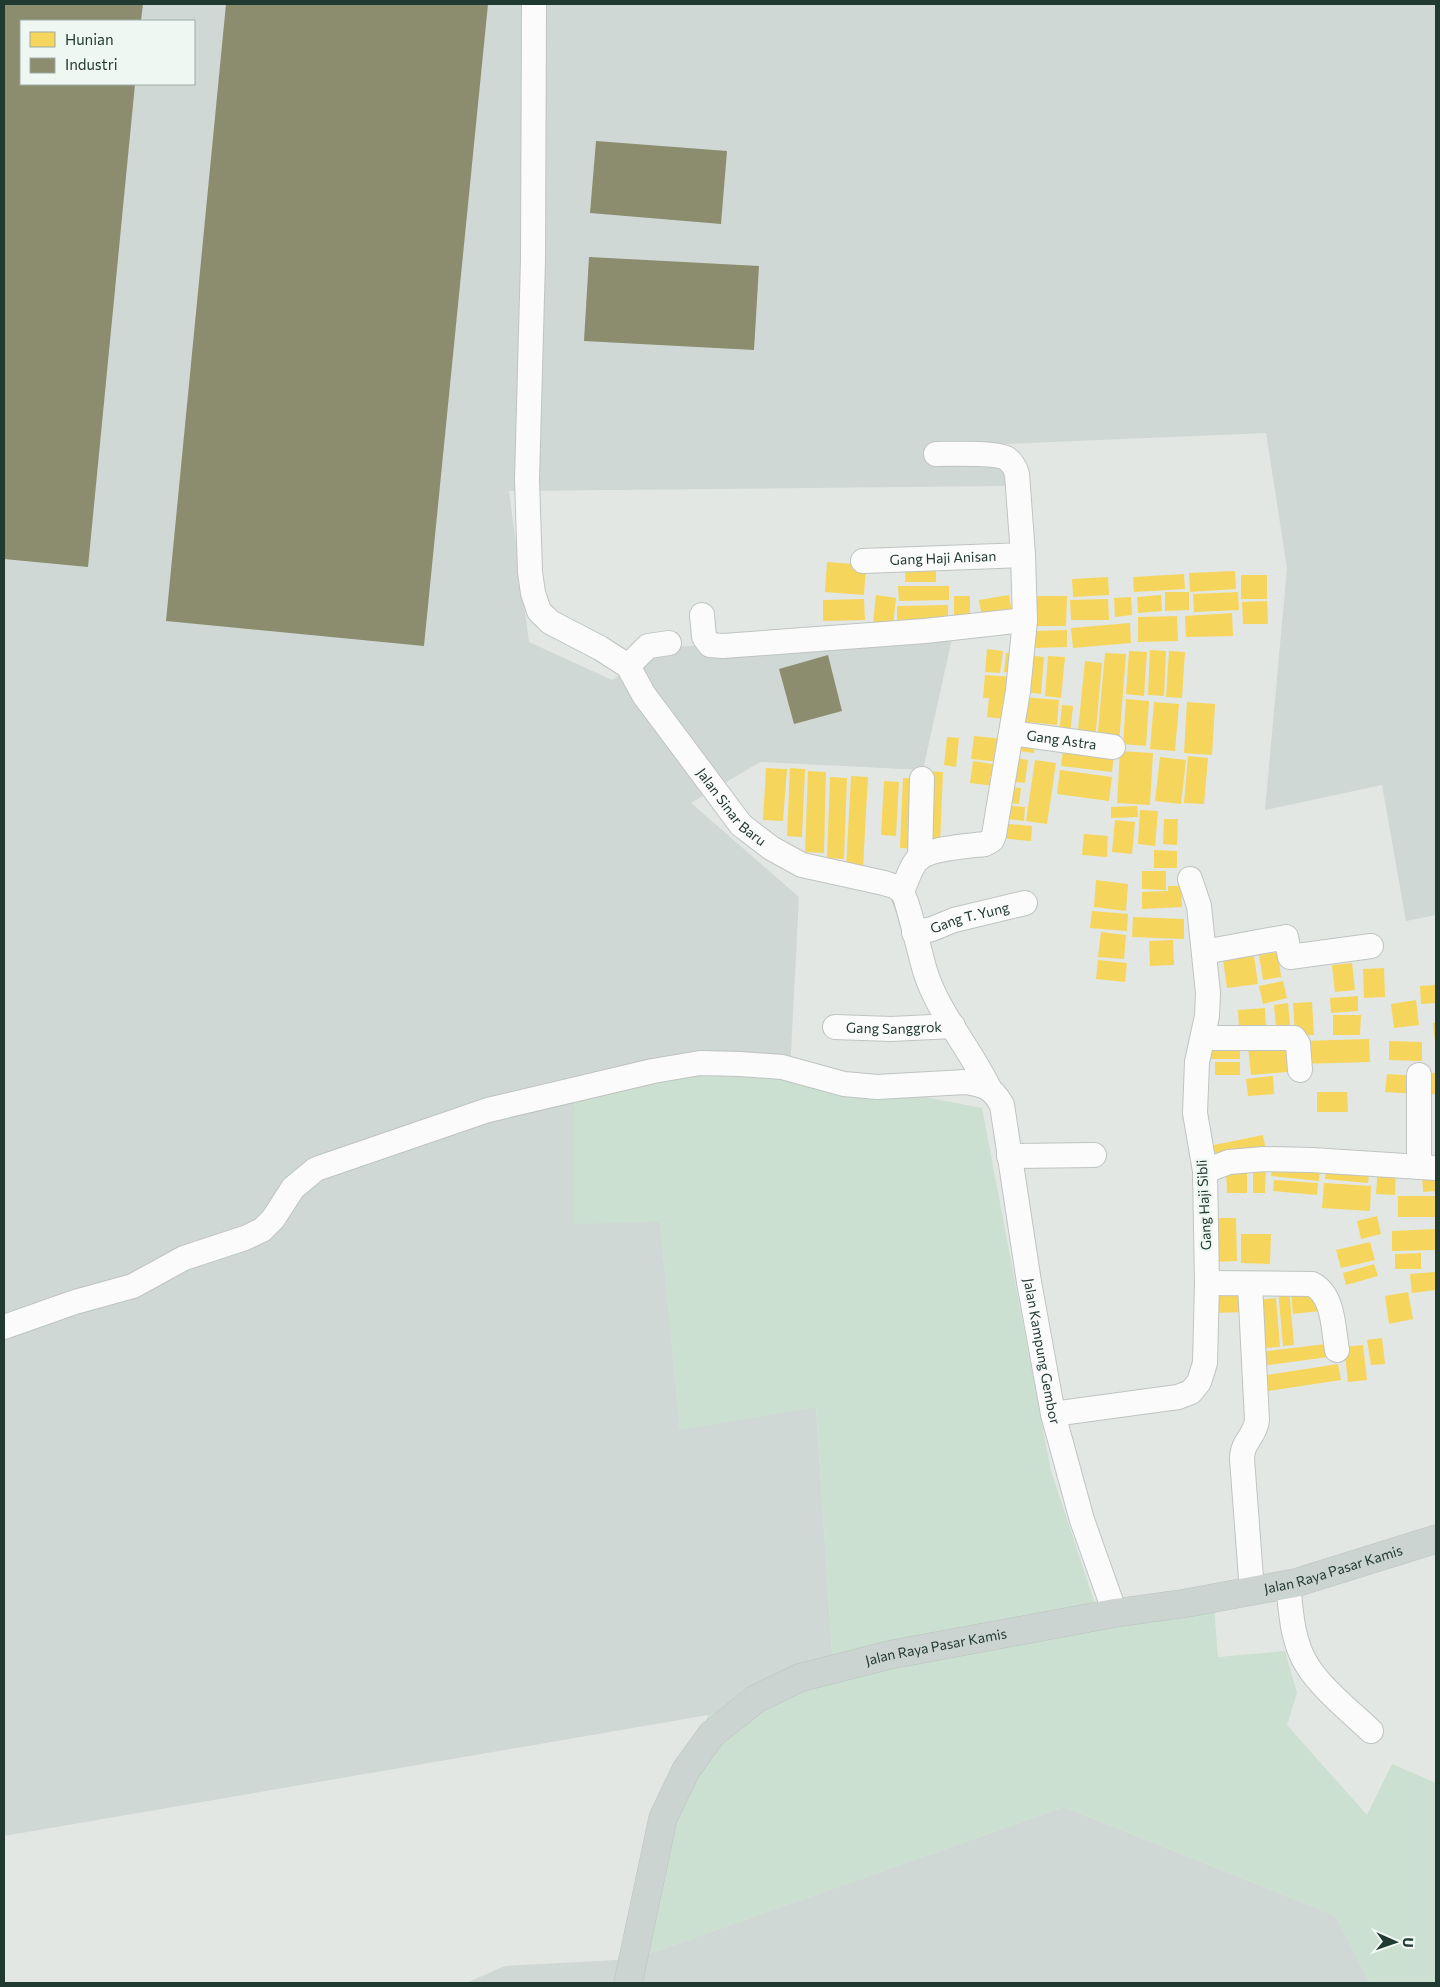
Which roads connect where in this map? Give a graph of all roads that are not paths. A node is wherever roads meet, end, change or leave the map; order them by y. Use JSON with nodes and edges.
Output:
{"nodes":[{"id":1,"x":534,"y":4,"type":"edge"},
{"id":2,"x":936,"y":454,"type":"dead end"},
{"id":3,"x":1023,"y":556,"type":"junction"},
{"id":4,"x":863,"y":561,"type":"dead end"},
{"id":5,"x":702,"y":615,"type":"dead end"},
{"id":6,"x":1025,"y":620,"type":"junction"},
{"id":7,"x":669,"y":643,"type":"dead end"},
{"id":8,"x":628,"y":666,"type":"junction"},
{"id":9,"x":1012,"y":732,"type":"junction"},
{"id":10,"x":1113,"y":747,"type":"dead end"},
{"id":11,"x":922,"y":779,"type":"dead end"},
{"id":12,"x":920,"y":858,"type":"junction"},
{"id":13,"x":1190,"y":879,"type":"dead end"},
{"id":14,"x":902,"y":891,"type":"junction"},
{"id":15,"x":1025,"y":903,"type":"dead end"},
{"id":16,"x":914,"y":933,"type":"junction"},
{"id":17,"x":1371,"y":946,"type":"dead end"},
{"id":18,"x":1204,"y":952,"type":"junction"},
{"id":19,"x":953,"y":1026,"type":"junction"},
{"id":20,"x":834,"y":1027,"type":"dead end"},
{"id":21,"x":1203,"y":1038,"type":"junction"},
{"id":22,"x":1300,"y":1070,"type":"dead end"},
{"id":23,"x":1419,"y":1075,"type":"dead end"},
{"id":24,"x":989,"y":1088,"type":"junction"},
{"id":25,"x":1094,"y":1155,"type":"dead end"},
{"id":26,"x":1009,"y":1156,"type":"junction"},
{"id":27,"x":1428,"y":1167,"type":"edge"},
{"id":28,"x":1205,"y":1171,"type":"junction"},
{"id":29,"x":1207,"y":1284,"type":"junction"},
{"id":30,"x":1250,"y":1284,"type":"junction"},
{"id":31,"x":4,"y":1327,"type":"edge"},
{"id":32,"x":1337,"y":1350,"type":"dead end"},
{"id":33,"x":1053,"y":1414,"type":"junction"},
{"id":34,"x":1436,"y":1539,"type":"edge"},
{"id":35,"x":1288,"y":1584,"type":"junction"},
{"id":36,"x":1252,"y":1591,"type":"junction"},
{"id":37,"x":1115,"y":1612,"type":"junction"},
{"id":38,"x":1371,"y":1731,"type":"dead end"},
{"id":39,"x":628,"y":1983,"type":"edge"}],
"edges":[{"from":1,"to":8,"type":"street","name":"Jalan Sinar Baru"},
{"from":2,"to":3,"type":"street"},
{"from":3,"to":4,"type":"street","name":"Gang Haji Anisan"},
{"from":3,"to":6,"type":"street"},
{"from":5,"to":6,"type":"street"},
{"from":6,"to":9,"type":"street"},
{"from":7,"to":8,"type":"street"},
{"from":8,"to":14,"type":"street","name":"Jalan Sinar Baru"},
{"from":9,"to":10,"type":"street","name":"Gang Astra"},
{"from":9,"to":12,"type":"street"},
{"from":11,"to":12,"type":"street"},
{"from":12,"to":14,"type":"street"},
{"from":13,"to":18,"type":"street","name":"Gang Haji Sibli"},
{"from":14,"to":16,"type":"street"},
{"from":15,"to":16,"type":"street","name":"Gang T. Yung"},
{"from":16,"to":19,"type":"street"},
{"from":17,"to":18,"type":"street"},
{"from":18,"to":21,"type":"street","name":"Gang Haji Sibli"},
{"from":19,"to":20,"type":"street","name":"Gang Sanggrok"},
{"from":19,"to":24,"type":"street"},
{"from":21,"to":22,"type":"street"},
{"from":21,"to":28,"type":"street","name":"Gang Haji Sibli"},
{"from":23,"to":27,"type":"street"},
{"from":24,"to":26,"type":"street","name":"Jalan Kampung Gembor"},
{"from":24,"to":31,"type":"street"},
{"from":25,"to":26,"type":"street"},
{"from":26,"to":33,"type":"street","name":"Jalan Kampung Gembor"},
{"from":27,"to":28,"type":"street"},
{"from":28,"to":29,"type":"street","name":"Gang Haji Sibli"},
{"from":29,"to":30,"type":"street"},
{"from":29,"to":33,"type":"street","name":"Gang Haji Sibli"},
{"from":30,"to":32,"type":"street"},
{"from":30,"to":36,"type":"street"},
{"from":33,"to":37,"type":"street","name":"Jalan Kampung Gembor"},
{"from":34,"to":35,"type":"main road","name":"Jalan Raya Pasar Kamis"},
{"from":35,"to":36,"type":"main road","name":"Jalan Raya Pasar Kamis"},
{"from":35,"to":38,"type":"street"},
{"from":36,"to":37,"type":"main road","name":"Jalan Raya Pasar Kamis"},
{"from":37,"to":39,"type":"main road","name":"Jalan Raya Pasar Kamis"}]}
